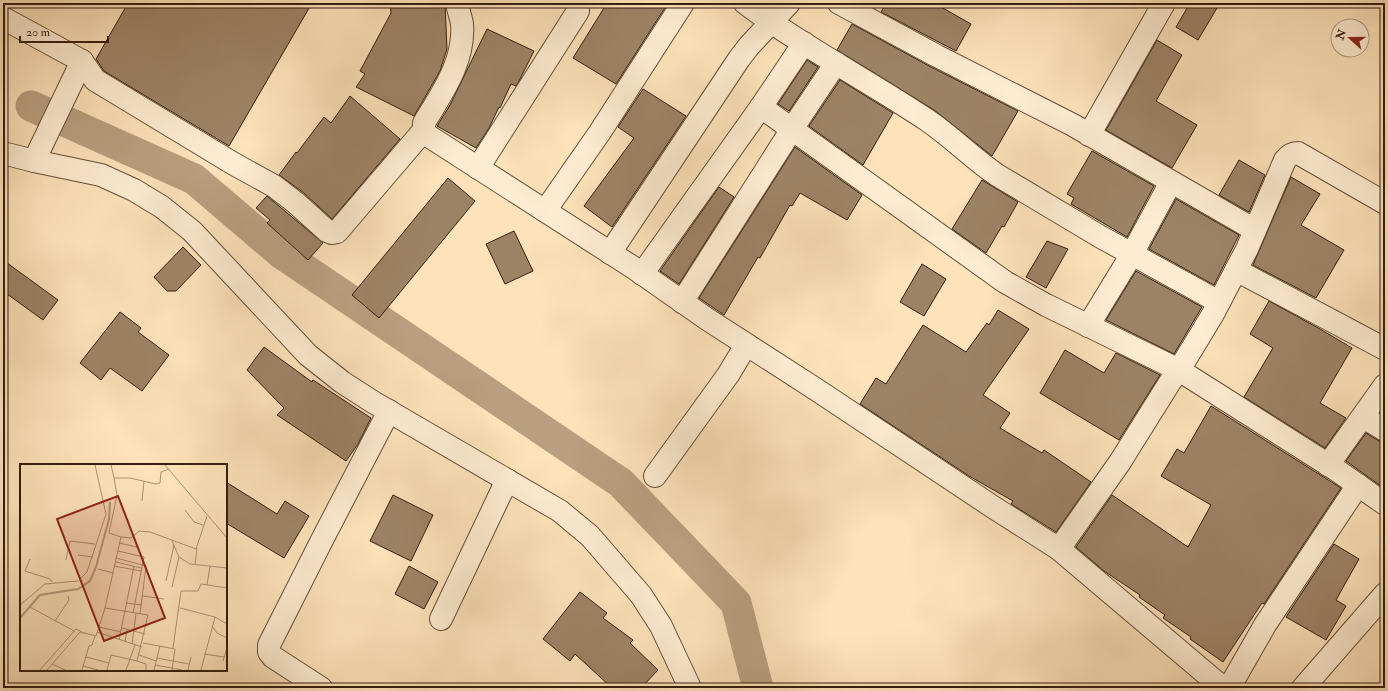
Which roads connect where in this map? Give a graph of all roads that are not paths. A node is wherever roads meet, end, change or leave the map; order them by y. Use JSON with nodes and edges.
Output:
{"nodes":[{"id":1,"x":457,"y":3,"type":"edge"},
{"id":2,"x":683,"y":3,"type":"edge"},
{"id":3,"x":745,"y":3,"type":"edge"},
{"id":4,"x":789,"y":3,"type":"edge"},
{"id":5,"x":839,"y":3,"type":"edge"},
{"id":6,"x":1164,"y":3,"type":"edge"},
{"id":7,"x":578,"y":11,"type":"dead end"},
{"id":8,"x":3,"y":18,"type":"edge"},
{"id":9,"x":771,"y":22,"type":"junction"},
{"id":10,"x":804,"y":43,"type":"junction"},
{"id":11,"x":82,"y":61,"type":"junction"},
{"id":12,"x":836,"y":64,"type":"junction"},
{"id":13,"x":761,"y":107,"type":"junction"},
{"id":14,"x":792,"y":129,"type":"junction"},
{"id":15,"x":424,"y":130,"type":"junction"},
{"id":16,"x":1089,"y":134,"type":"junction"},
{"id":17,"x":3,"y":153,"type":"edge"},
{"id":18,"x":34,"y":162,"type":"junction"},
{"id":19,"x":478,"y":168,"type":"junction"},
{"id":20,"x":1171,"y":182,"type":"junction"},
{"id":21,"x":1385,"y":203,"type":"edge"},
{"id":22,"x":544,"y":211,"type":"junction"},
{"id":23,"x":1255,"y":230,"type":"junction"},
{"id":24,"x":610,"y":253,"type":"junction"},
{"id":25,"x":1132,"y":254,"type":"junction"},
{"id":26,"x":1236,"y":270,"type":"junction"},
{"id":27,"x":642,"y":274,"type":"junction"},
{"id":28,"x":682,"y":302,"type":"junction"},
{"id":29,"x":1219,"y":302,"type":"junction"},
{"id":30,"x":1088,"y":326,"type":"junction"},
{"id":31,"x":746,"y":344,"type":"junction"},
{"id":32,"x":1385,"y":349,"type":"edge"},
{"id":33,"x":1179,"y":370,"type":"junction"},
{"id":34,"x":1385,"y":385,"type":"edge"},
{"id":35,"x":389,"y":411,"type":"junction"},
{"id":36,"x":1363,"y":416,"type":"junction"},
{"id":37,"x":1385,"y":430,"type":"edge"},
{"id":38,"x":1328,"y":465,"type":"junction"},
{"id":39,"x":655,"y":476,"type":"dead end"},
{"id":40,"x":507,"y":480,"type":"junction"},
{"id":41,"x":1358,"y":485,"type":"junction"},
{"id":42,"x":1385,"y":504,"type":"edge"},
{"id":43,"x":1059,"y":549,"type":"junction"},
{"id":44,"x":1385,"y":594,"type":"edge"},
{"id":45,"x":441,"y":619,"type":"dead end"},
{"id":46,"x":321,"y":688,"type":"edge"},
{"id":47,"x":690,"y":688,"type":"edge"},
{"id":48,"x":1223,"y":688,"type":"edge"},
{"id":49,"x":1229,"y":688,"type":"edge"},
{"id":50,"x":1303,"y":688,"type":"edge"}],
"edges":[{"from":1,"to":15,"type":"street"},
{"from":2,"to":22,"type":"street"},
{"from":3,"to":9,"type":"street"},
{"from":4,"to":9,"type":"street"},
{"from":5,"to":16,"type":"street"},
{"from":6,"to":16,"type":"street"},
{"from":7,"to":19,"type":"street"},
{"from":8,"to":11,"type":"street"},
{"from":9,"to":10,"type":"street"},
{"from":9,"to":24,"type":"street"},
{"from":10,"to":12,"type":"street"},
{"from":10,"to":13,"type":"street"},
{"from":11,"to":15,"type":"street"},
{"from":11,"to":18,"type":"street"},
{"from":12,"to":14,"type":"street"},
{"from":12,"to":25,"type":"street"},
{"from":13,"to":14,"type":"street"},
{"from":13,"to":27,"type":"street"},
{"from":14,"to":28,"type":"street"},
{"from":14,"to":30,"type":"street"},
{"from":15,"to":19,"type":"street"},
{"from":16,"to":20,"type":"street"},
{"from":17,"to":18,"type":"street"},
{"from":18,"to":35,"type":"street"},
{"from":19,"to":22,"type":"street"},
{"from":20,"to":23,"type":"street"},
{"from":20,"to":25,"type":"street"},
{"from":21,"to":23,"type":"street"},
{"from":22,"to":24,"type":"street"},
{"from":23,"to":26,"type":"street"},
{"from":24,"to":27,"type":"street"},
{"from":25,"to":29,"type":"street"},
{"from":25,"to":30,"type":"street"},
{"from":26,"to":29,"type":"street"},
{"from":26,"to":32,"type":"street"},
{"from":27,"to":28,"type":"street"},
{"from":28,"to":31,"type":"street"},
{"from":29,"to":33,"type":"street"},
{"from":30,"to":33,"type":"street"},
{"from":31,"to":39,"type":"street"},
{"from":31,"to":43,"type":"street"},
{"from":33,"to":38,"type":"street"},
{"from":33,"to":43,"type":"street"},
{"from":34,"to":36,"type":"street"},
{"from":35,"to":40,"type":"street"},
{"from":35,"to":46,"type":"street"},
{"from":36,"to":37,"type":"street"},
{"from":36,"to":38,"type":"street"},
{"from":38,"to":41,"type":"street"},
{"from":40,"to":45,"type":"street"},
{"from":40,"to":47,"type":"street"},
{"from":41,"to":42,"type":"street"},
{"from":41,"to":49,"type":"street"},
{"from":43,"to":48,"type":"street"},
{"from":44,"to":50,"type":"street"}]}
